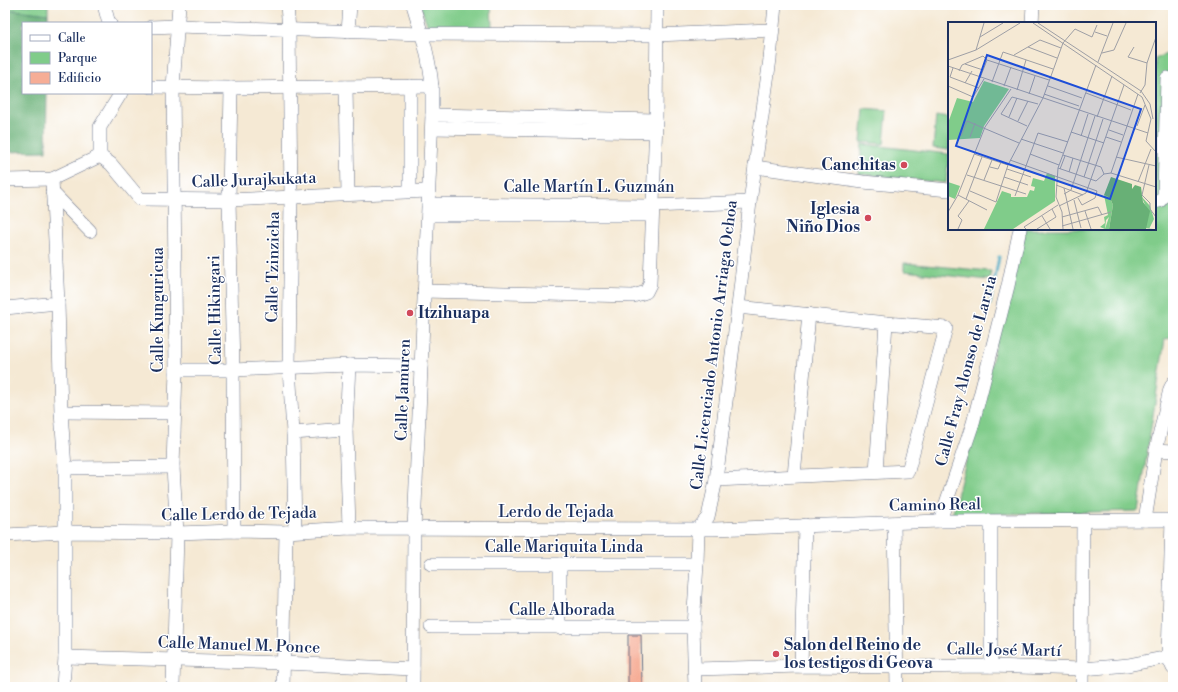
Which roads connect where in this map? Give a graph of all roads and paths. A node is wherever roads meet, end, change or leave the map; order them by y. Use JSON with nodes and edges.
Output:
{"nodes":[{"id":1,"x":104,"y":5,"type":"edge"},
{"id":2,"x":178,"y":5,"type":"edge"},
{"id":3,"x":287,"y":5,"type":"edge"},
{"id":4,"x":350,"y":5,"type":"edge"},
{"id":5,"x":413,"y":5,"type":"edge"},
{"id":6,"x":657,"y":5,"type":"edge"},
{"id":7,"x":775,"y":5,"type":"edge"},
{"id":8,"x":1033,"y":5,"type":"edge"},
{"id":9,"x":109,"y":22,"type":"edge"},
{"id":10,"x":1032,"y":22,"type":"edge"},
{"id":11,"x":177,"y":26,"type":"junction"},
{"id":12,"x":152,"y":27,"type":"edge"},
{"id":13,"x":289,"y":30,"type":"junction"},
{"id":14,"x":772,"y":30,"type":"junction"},
{"id":15,"x":348,"y":32,"type":"junction"},
{"id":16,"x":422,"y":34,"type":"junction"},
{"id":17,"x":656,"y":35,"type":"junction"},
{"id":18,"x":1167,"y":78,"type":"dead end"},
{"id":19,"x":410,"y":86,"type":"junction"},
{"id":20,"x":432,"y":86,"type":"junction"},
{"id":21,"x":152,"y":87,"type":"edge"},
{"id":22,"x":173,"y":87,"type":"junction"},
{"id":23,"x":290,"y":87,"type":"junction"},
{"id":24,"x":346,"y":87,"type":"junction"},
{"id":25,"x":231,"y":88,"type":"junction"},
{"id":26,"x":120,"y":94,"type":"edge"},
{"id":27,"x":432,"y":121,"type":"junction"},
{"id":28,"x":655,"y":126,"type":"junction"},
{"id":29,"x":100,"y":156,"type":"junction"},
{"id":30,"x":755,"y":167,"type":"junction"},
{"id":31,"x":5,"y":180,"type":"edge"},
{"id":32,"x":52,"y":186,"type":"junction"},
{"id":33,"x":948,"y":190,"type":"edge"},
{"id":34,"x":410,"y":191,"type":"junction"},
{"id":35,"x":348,"y":194,"type":"junction"},
{"id":36,"x":291,"y":197,"type":"junction"},
{"id":37,"x":174,"y":200,"type":"junction"},
{"id":38,"x":229,"y":200,"type":"junction"},
{"id":39,"x":750,"y":202,"type":"junction"},
{"id":40,"x":1156,"y":202,"type":"edge"},
{"id":41,"x":428,"y":203,"type":"junction"},
{"id":42,"x":652,"y":210,"type":"junction"},
{"id":43,"x":1020,"y":230,"type":"edge"},
{"id":44,"x":90,"y":232,"type":"dead end"},
{"id":45,"x":424,"y":291,"type":"junction"},
{"id":46,"x":58,"y":303,"type":"junction"},
{"id":47,"x":738,"y":306,"type":"junction"},
{"id":48,"x":5,"y":308,"type":"edge"},
{"id":49,"x":809,"y":314,"type":"junction"},
{"id":50,"x":886,"y":323,"type":"junction"},
{"id":51,"x":349,"y":366,"type":"junction"},
{"id":52,"x":421,"y":366,"type":"junction"},
{"id":53,"x":289,"y":367,"type":"junction"},
{"id":54,"x":176,"y":370,"type":"junction"},
{"id":55,"x":233,"y":370,"type":"junction"},
{"id":56,"x":1173,"y":384,"type":"edge"},
{"id":57,"x":61,"y":412,"type":"junction"},
{"id":58,"x":175,"y":413,"type":"junction"},
{"id":59,"x":346,"y":429,"type":"junction"},
{"id":60,"x":292,"y":433,"type":"junction"},
{"id":61,"x":1156,"y":450,"type":"junction"},
{"id":62,"x":1173,"y":451,"type":"edge"},
{"id":63,"x":173,"y":467,"type":"junction"},
{"id":64,"x":65,"y":468,"type":"junction"},
{"id":65,"x":876,"y":472,"type":"junction"},
{"id":66,"x":794,"y":476,"type":"junction"},
{"id":67,"x":716,"y":480,"type":"junction"},
{"id":68,"x":1145,"y":520,"type":"junction"},
{"id":69,"x":1172,"y":520,"type":"edge"},
{"id":70,"x":940,"y":521,"type":"junction"},
{"id":71,"x":1084,"y":521,"type":"junction"},
{"id":72,"x":991,"y":522,"type":"junction"},
{"id":73,"x":894,"y":523,"type":"junction"},
{"id":74,"x":805,"y":525,"type":"junction"},
{"id":75,"x":349,"y":528,"type":"junction"},
{"id":76,"x":414,"y":529,"type":"junction"},
{"id":77,"x":698,"y":529,"type":"junction"},
{"id":78,"x":234,"y":531,"type":"junction"},
{"id":79,"x":290,"y":531,"type":"junction"},
{"id":80,"x":65,"y":532,"type":"junction"},
{"id":81,"x":177,"y":533,"type":"junction"},
{"id":82,"x":5,"y":535,"type":"edge"},
{"id":83,"x":431,"y":564,"type":"dead end"},
{"id":84,"x":560,"y":564,"type":"junction"},
{"id":85,"x":697,"y":564,"type":"junction"},
{"id":86,"x":1171,"y":580,"type":"edge"},
{"id":87,"x":430,"y":627,"type":"dead end"},
{"id":88,"x":693,"y":627,"type":"junction"},
{"id":89,"x":560,"y":628,"type":"junction"},
{"id":90,"x":64,"y":657,"type":"junction"},
{"id":91,"x":174,"y":660,"type":"junction"},
{"id":92,"x":284,"y":663,"type":"junction"},
{"id":93,"x":1170,"y":663,"type":"edge"},
{"id":94,"x":801,"y":666,"type":"junction"},
{"id":95,"x":991,"y":666,"type":"junction"},
{"id":96,"x":896,"y":667,"type":"junction"},
{"id":97,"x":1083,"y":668,"type":"junction"},
{"id":98,"x":413,"y":669,"type":"junction"},
{"id":99,"x":696,"y":669,"type":"junction"},
{"id":100,"x":63,"y":687,"type":"edge"},
{"id":101,"x":173,"y":687,"type":"edge"},
{"id":102,"x":283,"y":687,"type":"edge"},
{"id":103,"x":413,"y":687,"type":"edge"},
{"id":104,"x":695,"y":687,"type":"edge"},
{"id":105,"x":897,"y":687,"type":"edge"},
{"id":106,"x":1082,"y":687,"type":"edge"}],
"edges":[{"from":1,"to":9,"type":"street"},
{"from":2,"to":11,"type":"street","name":"Calle Kunguricua"},
{"from":3,"to":13,"type":"street","name":"Calle Tzinzicha"},
{"from":4,"to":15,"type":"street"},
{"from":5,"to":16,"type":"street","name":"Calle Jamuren"},
{"from":6,"to":17,"type":"street"},
{"from":7,"to":14,"type":"street","name":"Calle Licenciado Antonio Arriaga Ochoa"},
{"from":8,"to":10,"type":"street"},
{"from":11,"to":12,"type":"street"},
{"from":11,"to":13,"type":"street"},
{"from":11,"to":22,"type":"street","name":"Calle Kunguricua"},
{"from":13,"to":15,"type":"street"},
{"from":13,"to":23,"type":"street","name":"Calle Tzinzicha"},
{"from":14,"to":17,"type":"street"},
{"from":14,"to":30,"type":"street","name":"Calle Licenciado Antonio Arriaga Ochoa"},
{"from":15,"to":16,"type":"street"},
{"from":16,"to":17,"type":"street"},
{"from":16,"to":20,"type":"street","name":"Calle Jamuren"},
{"from":17,"to":28,"type":"street"},
{"from":18,"to":40,"type":"street"},
{"from":19,"to":20,"type":"street"},
{"from":19,"to":24,"type":"street"},
{"from":19,"to":34,"type":"street"},
{"from":20,"to":27,"type":"street","name":"Calle Jamuren"},
{"from":21,"to":22,"type":"street"},
{"from":22,"to":25,"type":"street"},
{"from":22,"to":37,"type":"street","name":"Calle Kunguricua"},
{"from":23,"to":24,"type":"street"},
{"from":23,"to":25,"type":"street"},
{"from":23,"to":36,"type":"street","name":"Calle Tzinzicha"},
{"from":24,"to":35,"type":"street"},
{"from":25,"to":38,"type":"street","name":"Calle Hikingari"},
{"from":26,"to":29,"type":"street"},
{"from":27,"to":28,"type":"street"},
{"from":27,"to":41,"type":"street","name":"Calle Jamuren"},
{"from":28,"to":42,"type":"street"},
{"from":29,"to":32,"type":"street"},
{"from":29,"to":37,"type":"street","name":"Calle Jurajkukata"},
{"from":30,"to":33,"type":"street"},
{"from":30,"to":39,"type":"street","name":"Calle Licenciado Antonio Arriaga Ochoa"},
{"from":31,"to":32,"type":"street"},
{"from":32,"to":44,"type":"street"},
{"from":32,"to":46,"type":"street"},
{"from":34,"to":35,"type":"street","name":"Calle Jurajkukata"},
{"from":34,"to":41,"type":"street","name":"Calle Jurajkukata"},
{"from":35,"to":36,"type":"street","name":"Calle Jurajkukata"},
{"from":36,"to":38,"type":"street","name":"Calle Jurajkukata"},
{"from":36,"to":53,"type":"street","name":"Calle Tzinzicha"},
{"from":37,"to":38,"type":"street","name":"Calle Jurajkukata"},
{"from":37,"to":54,"type":"street","name":"Calle Kunguricua"},
{"from":38,"to":55,"type":"street","name":"Calle Hikingari"},
{"from":39,"to":42,"type":"street","name":"Calle Martín L. Guzmán"},
{"from":39,"to":47,"type":"street","name":"Calle Licenciado Antonio Arriaga Ochoa"},
{"from":41,"to":42,"type":"street","name":"Calle Martín L. Guzmán"},
{"from":41,"to":45,"type":"street","name":"Calle Jamuren"},
{"from":42,"to":45,"type":"street"},
{"from":43,"to":70,"type":"street","name":"Calle Fray Alonso de Larria"},
{"from":45,"to":52,"type":"street","name":"Calle Jamuren"},
{"from":46,"to":48,"type":"street"},
{"from":46,"to":57,"type":"street"},
{"from":47,"to":49,"type":"street"},
{"from":47,"to":67,"type":"street","name":"Calle Licenciado Antonio Arriaga Ochoa"},
{"from":49,"to":50,"type":"street"},
{"from":49,"to":66,"type":"street"},
{"from":50,"to":65,"type":"street"},
{"from":50,"to":65,"type":"street"},
{"from":51,"to":52,"type":"street"},
{"from":51,"to":53,"type":"street"},
{"from":51,"to":59,"type":"street"},
{"from":52,"to":76,"type":"street","name":"Calle Jamuren"},
{"from":53,"to":55,"type":"street"},
{"from":53,"to":60,"type":"street","name":"Calle Tzinzicha"},
{"from":54,"to":55,"type":"street"},
{"from":54,"to":58,"type":"street","name":"Calle Kunguricua"},
{"from":55,"to":78,"type":"street","name":"Calle Hikingari"},
{"from":56,"to":61,"type":"street"},
{"from":57,"to":58,"type":"street"},
{"from":57,"to":64,"type":"street"},
{"from":58,"to":63,"type":"street","name":"Calle Kunguricua"},
{"from":59,"to":60,"type":"street"},
{"from":59,"to":75,"type":"street"},
{"from":60,"to":79,"type":"street","name":"Calle Tzinzicha"},
{"from":61,"to":62,"type":"street"},
{"from":61,"to":68,"type":"street"},
{"from":63,"to":64,"type":"street"},
{"from":63,"to":81,"type":"street","name":"Calle Kunguricua"},
{"from":64,"to":80,"type":"street"},
{"from":65,"to":66,"type":"street"},
{"from":66,"to":67,"type":"street"},
{"from":67,"to":77,"type":"street","name":"Calle Licenciado Antonio Arriaga Ochoa"},
{"from":68,"to":69,"type":"street","name":"Camino Real"},
{"from":68,"to":71,"type":"street","name":"Camino Real"},
{"from":69,"to":86,"type":"street"},
{"from":70,"to":72,"type":"street","name":"Camino Real"},
{"from":70,"to":73,"type":"street","name":"Camino Real"},
{"from":71,"to":72,"type":"street","name":"Camino Real"},
{"from":71,"to":97,"type":"street"},
{"from":72,"to":95,"type":"street"},
{"from":73,"to":74,"type":"street","name":"Camino Real"},
{"from":73,"to":96,"type":"street"},
{"from":74,"to":77,"type":"street","name":"Camino Real"},
{"from":74,"to":94,"type":"street"},
{"from":75,"to":76,"type":"street","name":"Calle Lerdo de Tejada"},
{"from":75,"to":79,"type":"street","name":"Calle Lerdo de Tejada"},
{"from":76,"to":77,"type":"street","name":"Lerdo de Tejada"},
{"from":76,"to":98,"type":"street","name":"Calle Jamuren"},
{"from":77,"to":85,"type":"street"},
{"from":78,"to":79,"type":"street","name":"Calle Lerdo de Tejada"},
{"from":78,"to":81,"type":"street","name":"Calle Lerdo de Tejada"},
{"from":79,"to":92,"type":"street","name":"Calle Tzinzicha"},
{"from":80,"to":81,"type":"street","name":"Calle Lerdo de Tejada"},
{"from":80,"to":82,"type":"street","name":"Calle Lerdo de Tejada"},
{"from":80,"to":90,"type":"street"},
{"from":81,"to":91,"type":"street","name":"Calle Kunguricua"},
{"from":83,"to":84,"type":"street","name":"Calle Mariquita Linda"},
{"from":84,"to":85,"type":"street","name":"Calle Mariquita Linda"},
{"from":84,"to":89,"type":"street"},
{"from":85,"to":88,"type":"street"},
{"from":86,"to":93,"type":"street"},
{"from":87,"to":89,"type":"street","name":"Calle Alborada"},
{"from":88,"to":89,"type":"street","name":"Calle Alborada"},
{"from":88,"to":99,"type":"street"},
{"from":90,"to":91,"type":"street","name":"Calle Manuel M. Ponce"},
{"from":90,"to":100,"type":"street"},
{"from":91,"to":92,"type":"street","name":"Calle Manuel M. Ponce"},
{"from":91,"to":101,"type":"street","name":"Calle Kunguricua"},
{"from":92,"to":98,"type":"street","name":"Calle Manuel M. Ponce"},
{"from":92,"to":102,"type":"street","name":"Calle Tzinzicha"},
{"from":93,"to":97,"type":"street","name":"Calle José Martí"},
{"from":94,"to":96,"type":"street","name":"Calle José Martí"},
{"from":94,"to":99,"type":"street","name":"Calle José Martí"},
{"from":95,"to":96,"type":"street","name":"Calle José Martí"},
{"from":95,"to":97,"type":"street","name":"Calle José Martí"},
{"from":96,"to":105,"type":"street"},
{"from":97,"to":106,"type":"street"},
{"from":98,"to":103,"type":"street","name":"Calle Jamuren"},
{"from":99,"to":104,"type":"street"}]}
